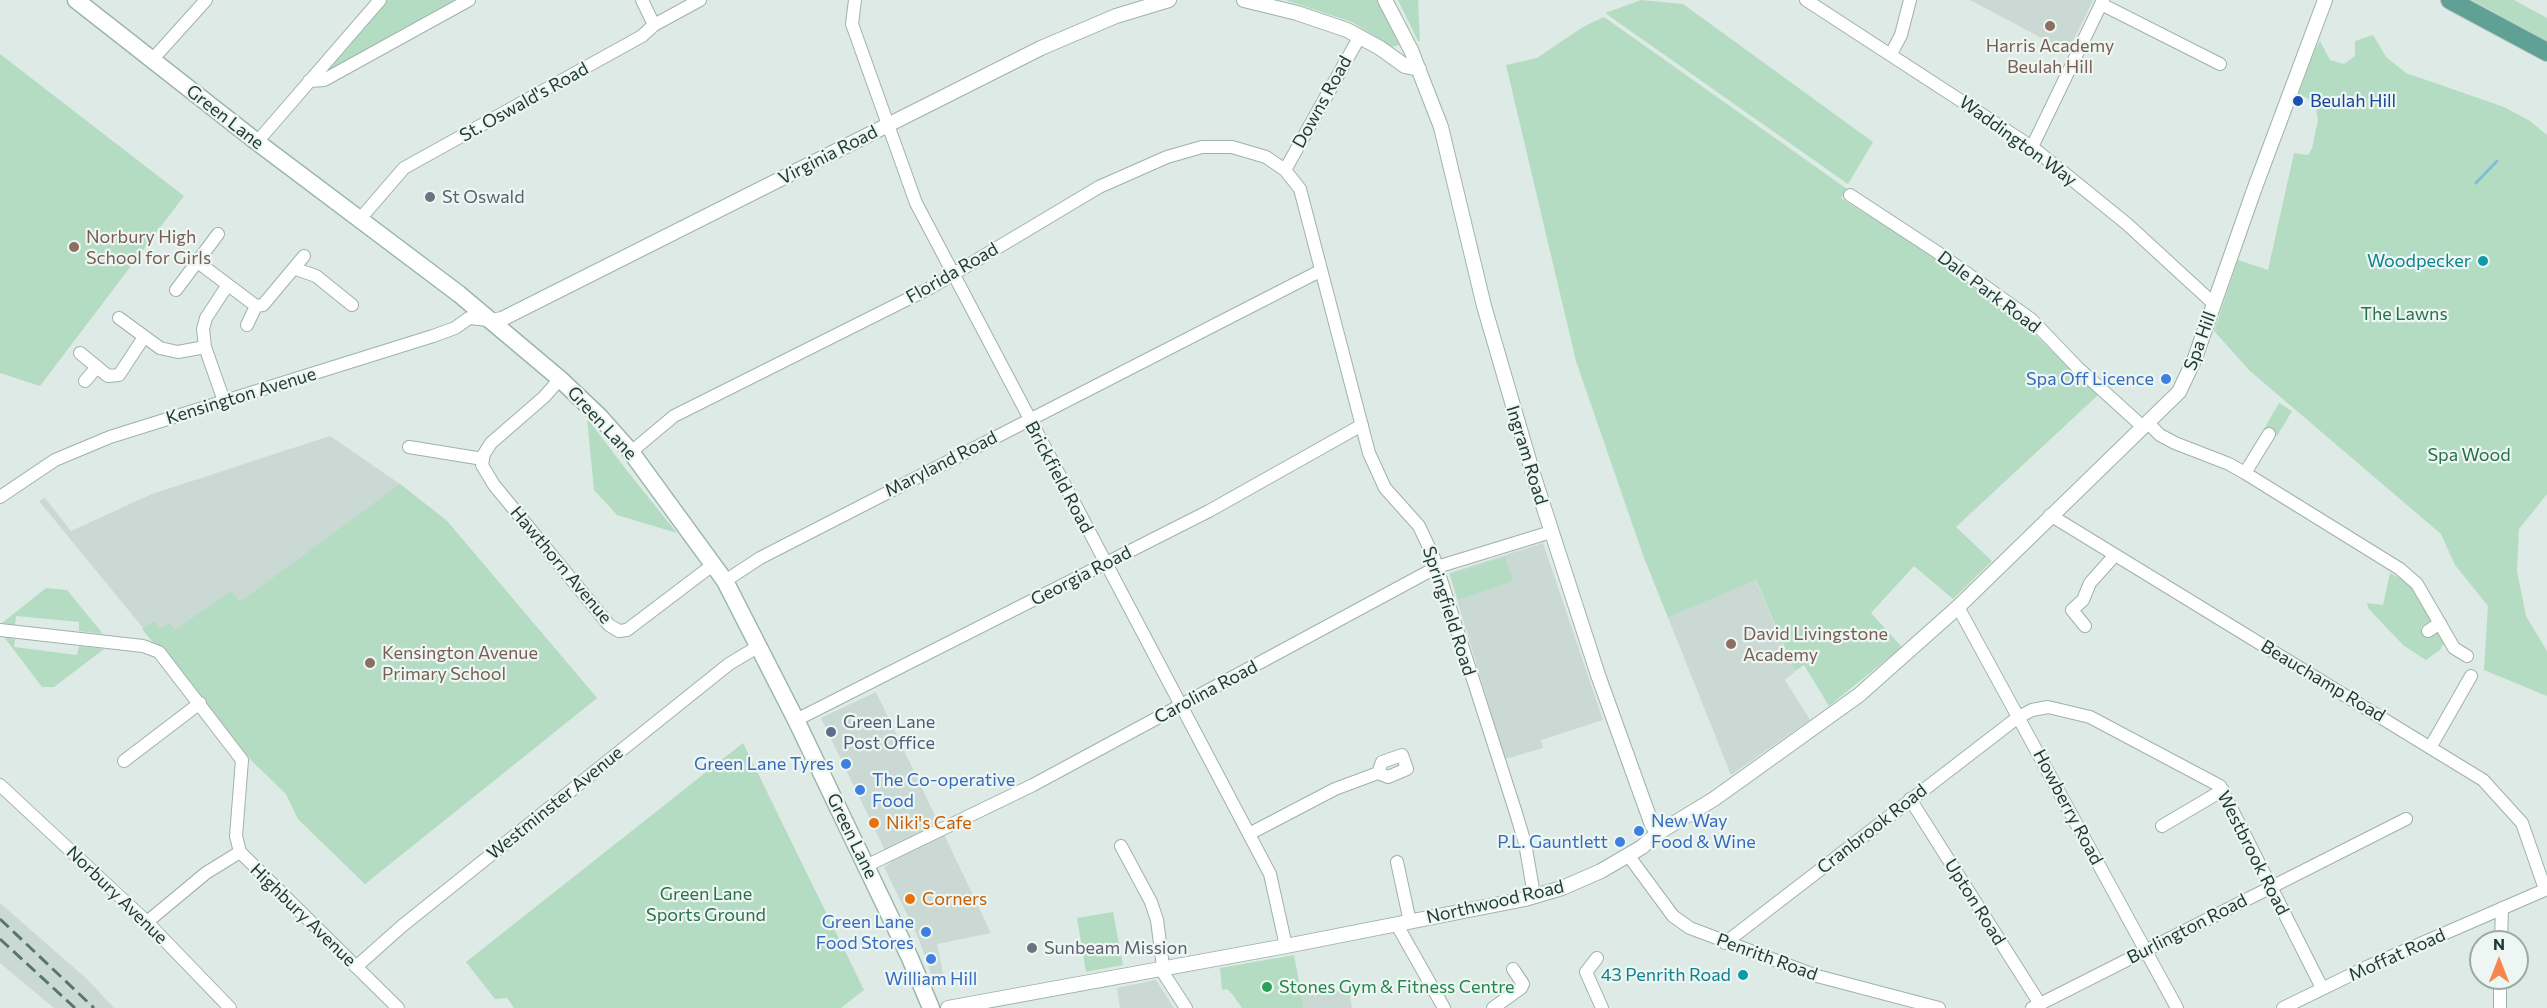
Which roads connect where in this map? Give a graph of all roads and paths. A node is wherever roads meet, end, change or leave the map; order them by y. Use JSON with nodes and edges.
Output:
{"nodes":[{"id":1,"x":76,"y":0,"type":"edge"},
{"id":2,"x":206,"y":0,"type":"edge"},
{"id":3,"x":380,"y":0,"type":"edge"},
{"id":4,"x":469,"y":0,"type":"edge"},
{"id":5,"x":642,"y":0,"type":"edge"},
{"id":6,"x":700,"y":0,"type":"edge"},
{"id":7,"x":855,"y":0,"type":"edge"},
{"id":8,"x":1169,"y":0,"type":"edge"},
{"id":9,"x":1245,"y":0,"type":"edge"},
{"id":10,"x":1385,"y":0,"type":"edge"},
{"id":11,"x":1806,"y":0,"type":"edge"},
{"id":12,"x":1910,"y":0,"type":"edge"},
{"id":13,"x":2325,"y":0,"type":"edge"},
{"id":14,"x":2450,"y":0,"type":"edge"},
{"id":15,"x":2102,"y":2,"type":"edge"},
{"id":16,"x":654,"y":25,"type":"junction"},
{"id":17,"x":1360,"y":36,"type":"junction"},
{"id":18,"x":2547,"y":52,"type":"edge"},
{"id":19,"x":1891,"y":54,"type":"junction"},
{"id":20,"x":152,"y":60,"type":"junction"},
{"id":21,"x":2220,"y":64,"type":"dead end"},
{"id":22,"x":1419,"y":69,"type":"junction"},
{"id":23,"x":309,"y":81,"type":"junction"},
{"id":24,"x":887,"y":125,"type":"junction"},
{"id":25,"x":257,"y":142,"type":"junction"},
{"id":26,"x":2032,"y":147,"type":"junction"},
{"id":27,"x":1285,"y":170,"type":"junction"},
{"id":28,"x":1850,"y":195,"type":"dead end"},
{"id":29,"x":360,"y":219,"type":"junction"},
{"id":30,"x":218,"y":234,"type":"dead end"},
{"id":31,"x":304,"y":256,"type":"dead end"},
{"id":32,"x":199,"y":263,"type":"junction"},
{"id":33,"x":296,"y":269,"type":"junction"},
{"id":34,"x":1320,"y":271,"type":"junction"},
{"id":35,"x":953,"y":275,"type":"junction"},
{"id":36,"x":227,"y":286,"type":"junction"},
{"id":37,"x":176,"y":290,"type":"dead end"},
{"id":38,"x":2213,"y":303,"type":"junction"},
{"id":39,"x":352,"y":305,"type":"dead end"},
{"id":40,"x":256,"y":306,"type":"junction"},
{"id":41,"x":119,"y":318,"type":"dead end"},
{"id":42,"x":490,"y":321,"type":"junction"},
{"id":43,"x":248,"y":325,"type":"dead end"},
{"id":44,"x":144,"y":338,"type":"junction"},
{"id":45,"x":204,"y":347,"type":"junction"},
{"id":46,"x":80,"y":353,"type":"dead end"},
{"id":47,"x":97,"y":367,"type":"junction"},
{"id":48,"x":560,"y":379,"type":"junction"},
{"id":49,"x":85,"y":381,"type":"dead end"},
{"id":50,"x":224,"y":401,"type":"junction"},
{"id":51,"x":1029,"y":419,"type":"junction"},
{"id":52,"x":1362,"y":425,"type":"junction"},
{"id":53,"x":2146,"y":425,"type":"junction"},
{"id":54,"x":2269,"y":434,"type":"dead end"},
{"id":55,"x":409,"y":447,"type":"dead end"},
{"id":56,"x":631,"y":452,"type":"junction"},
{"id":57,"x":483,"y":459,"type":"junction"},
{"id":58,"x":2245,"y":473,"type":"junction"},
{"id":59,"x":0,"y":497,"type":"edge"},
{"id":60,"x":2050,"y":515,"type":"junction"},
{"id":61,"x":1551,"y":532,"type":"junction"},
{"id":62,"x":2115,"y":555,"type":"junction"},
{"id":63,"x":714,"y":564,"type":"junction"},
{"id":64,"x":1105,"y":564,"type":"junction"},
{"id":65,"x":1437,"y":567,"type":"junction"},
{"id":66,"x":725,"y":581,"type":"junction"},
{"id":67,"x":1958,"y":607,"type":"junction"},
{"id":68,"x":2440,"y":623,"type":"junction"},
{"id":69,"x":2085,"y":626,"type":"dead end"},
{"id":70,"x":0,"y":630,"type":"edge"},
{"id":71,"x":2428,"y":631,"type":"dead end"},
{"id":72,"x":759,"y":646,"type":"junction"},
{"id":73,"x":2467,"y":656,"type":"dead end"},
{"id":74,"x":2471,"y":676,"type":"dead end"},
{"id":75,"x":200,"y":703,"type":"junction"},
{"id":76,"x":1180,"y":706,"type":"junction"},
{"id":77,"x":2019,"y":716,"type":"junction"},
{"id":78,"x":796,"y":720,"type":"junction"},
{"id":79,"x":2431,"y":746,"type":"junction"},
{"id":80,"x":124,"y":761,"type":"dead end"},
{"id":81,"x":1378,"y":773,"type":"dead end"},
{"id":82,"x":0,"y":785,"type":"edge"},
{"id":83,"x":2223,"y":790,"type":"junction"},
{"id":84,"x":1910,"y":799,"type":"junction"},
{"id":85,"x":2406,"y":819,"type":"dead end"},
{"id":86,"x":2162,"y":826,"type":"dead end"},
{"id":87,"x":1658,"y":833,"type":"junction"},
{"id":88,"x":1249,"y":834,"type":"junction"},
{"id":89,"x":1121,"y":846,"type":"dead end"},
{"id":90,"x":240,"y":852,"type":"junction"},
{"id":91,"x":1628,"y":855,"type":"junction"},
{"id":92,"x":1397,"y":862,"type":"dead end"},
{"id":93,"x":866,"y":866,"type":"junction"},
{"id":94,"x":2271,"y":887,"type":"junction"},
{"id":95,"x":2546,"y":889,"type":"edge"},
{"id":96,"x":1534,"y":895,"type":"junction"},
{"id":97,"x":2502,"y":908,"type":"junction"},
{"id":98,"x":147,"y":922,"type":"junction"},
{"id":99,"x":1403,"y":923,"type":"junction"},
{"id":100,"x":2501,"y":930,"type":"edge"},
{"id":101,"x":1725,"y":943,"type":"junction"},
{"id":102,"x":1286,"y":946,"type":"junction"},
{"id":103,"x":2145,"y":950,"type":"junction"},
{"id":104,"x":1597,"y":958,"type":"dead end"},
{"id":105,"x":356,"y":967,"type":"junction"},
{"id":106,"x":1164,"y":969,"type":"junction"},
{"id":107,"x":1514,"y":969,"type":"dead end"},
{"id":108,"x":2322,"y":988,"type":"junction"},
{"id":109,"x":2500,"y":990,"type":"edge"},
{"id":110,"x":1598,"y":1006,"type":"edge"},
{"id":111,"x":2036,"y":1006,"type":"edge"},
{"id":112,"x":230,"y":1008,"type":"edge"},
{"id":113,"x":398,"y":1008,"type":"edge"},
{"id":114,"x":931,"y":1008,"type":"edge"},
{"id":115,"x":948,"y":1008,"type":"edge"},
{"id":116,"x":1186,"y":1008,"type":"edge"},
{"id":117,"x":1444,"y":1008,"type":"edge"},
{"id":118,"x":1493,"y":1008,"type":"edge"},
{"id":119,"x":1939,"y":1008,"type":"edge"},
{"id":120,"x":2177,"y":1008,"type":"edge"},
{"id":121,"x":2283,"y":1008,"type":"edge"},
{"id":122,"x":2500,"y":1008,"type":"edge"}],
"edges":[{"from":1,"to":20,"type":"main road","name":"Green Lane"},
{"from":2,"to":20,"type":"street"},
{"from":3,"to":23,"type":"street"},
{"from":4,"to":23,"type":"street"},
{"from":5,"to":16,"type":"street"},
{"from":6,"to":16,"type":"street","name":"St. Oswald's Road"},
{"from":7,"to":24,"type":"street","name":"Brickfield Road"},
{"from":8,"to":24,"type":"street","name":"Virginia Road"},
{"from":9,"to":17,"type":"street"},
{"from":10,"to":22,"type":"street","name":"Ingram Road"},
{"from":11,"to":19,"type":"street","name":"Waddington Way"},
{"from":12,"to":19,"type":"street"},
{"from":13,"to":38,"type":"street","name":"Spa Hill"},
{"from":14,"to":18,"type":"main road"},
{"from":15,"to":21,"type":"street"},
{"from":15,"to":26,"type":"street"},
{"from":16,"to":29,"type":"street","name":"St. Oswald's Road"},
{"from":17,"to":22,"type":"street"},
{"from":17,"to":27,"type":"street","name":"Downs Road"},
{"from":19,"to":26,"type":"street","name":"Waddington Way"},
{"from":20,"to":25,"type":"main road","name":"Green Lane"},
{"from":22,"to":61,"type":"street","name":"Ingram Road"},
{"from":23,"to":25,"type":"street"},
{"from":24,"to":35,"type":"street","name":"Brickfield Road"},
{"from":24,"to":42,"type":"street","name":"Virginia Road"},
{"from":25,"to":29,"type":"main road","name":"Green Lane"},
{"from":26,"to":38,"type":"street","name":"Waddington Way"},
{"from":27,"to":34,"type":"street","name":"Springfield Road"},
{"from":27,"to":35,"type":"street","name":"Florida Road"},
{"from":28,"to":53,"type":"street","name":"Dale Park Road"},
{"from":29,"to":42,"type":"main road","name":"Green Lane"},
{"from":30,"to":32,"type":"street"},
{"from":31,"to":33,"type":"street"},
{"from":32,"to":36,"type":"street"},
{"from":32,"to":37,"type":"street"},
{"from":33,"to":39,"type":"street"},
{"from":33,"to":40,"type":"street"},
{"from":34,"to":51,"type":"street","name":"Maryland Road"},
{"from":34,"to":52,"type":"street","name":"Springfield Road"},
{"from":35,"to":51,"type":"street","name":"Brickfield Road"},
{"from":35,"to":56,"type":"street","name":"Florida Road"},
{"from":36,"to":40,"type":"street"},
{"from":36,"to":45,"type":"street"},
{"from":38,"to":53,"type":"street","name":"Spa Hill"},
{"from":40,"to":43,"type":"street"},
{"from":41,"to":44,"type":"street"},
{"from":42,"to":48,"type":"main road","name":"Green Lane"},
{"from":42,"to":50,"type":"street","name":"Kensington Avenue"},
{"from":44,"to":45,"type":"street"},
{"from":44,"to":47,"type":"street"},
{"from":45,"to":50,"type":"street"},
{"from":46,"to":47,"type":"street"},
{"from":47,"to":49,"type":"street"},
{"from":48,"to":56,"type":"main road","name":"Green Lane"},
{"from":48,"to":57,"type":"street"},
{"from":50,"to":59,"type":"street","name":"Kensington Avenue"},
{"from":51,"to":64,"type":"street","name":"Brickfield Road"},
{"from":51,"to":66,"type":"street","name":"Maryland Road"},
{"from":52,"to":64,"type":"street","name":"Georgia Road"},
{"from":52,"to":65,"type":"street","name":"Springfield Road"},
{"from":53,"to":58,"type":"street"},
{"from":53,"to":60,"type":"street","name":"Spa Hill"},
{"from":54,"to":58,"type":"street"},
{"from":55,"to":57,"type":"street"},
{"from":56,"to":63,"type":"main road","name":"Green Lane"},
{"from":57,"to":63,"type":"street","name":"Hawthorn Avenue"},
{"from":58,"to":68,"type":"street"},
{"from":60,"to":62,"type":"street","name":"Beauchamp Road"},
{"from":60,"to":67,"type":"street","name":"Spa Hill"},
{"from":61,"to":65,"type":"street","name":"Carolina Road"},
{"from":61,"to":87,"type":"street","name":"Ingram Road"},
{"from":62,"to":69,"type":"street"},
{"from":62,"to":79,"type":"street","name":"Beauchamp Road"},
{"from":63,"to":66,"type":"main road","name":"Green Lane"},
{"from":64,"to":76,"type":"street","name":"Brickfield Road"},
{"from":64,"to":78,"type":"street","name":"Georgia Road"},
{"from":65,"to":76,"type":"street","name":"Carolina Road"},
{"from":65,"to":96,"type":"street","name":"Springfield Road"},
{"from":66,"to":72,"type":"main road","name":"Green Lane"},
{"from":67,"to":77,"type":"street","name":"Howberry Road"},
{"from":67,"to":87,"type":"street","name":"Northwood Road"},
{"from":68,"to":71,"type":"street"},
{"from":68,"to":73,"type":"street"},
{"from":70,"to":75,"type":"street"},
{"from":72,"to":78,"type":"main road","name":"Green Lane"},
{"from":72,"to":105,"type":"street","name":"Westminster Avenue"},
{"from":74,"to":79,"type":"street"},
{"from":75,"to":80,"type":"street"},
{"from":75,"to":90,"type":"street"},
{"from":76,"to":88,"type":"street","name":"Brickfield Road"},
{"from":76,"to":93,"type":"street","name":"Carolina Road"},
{"from":77,"to":83,"type":"street","name":"Westbrook Road"},
{"from":77,"to":84,"type":"street","name":"Cranbrook Road"},
{"from":77,"to":103,"type":"street","name":"Howberry Road"},
{"from":78,"to":93,"type":"main road","name":"Green Lane"},
{"from":79,"to":95,"type":"street","name":"Beauchamp Road"},
{"from":81,"to":88,"type":"street"},
{"from":82,"to":98,"type":"street","name":"Norbury Avenue"},
{"from":83,"to":86,"type":"street"},
{"from":83,"to":94,"type":"street","name":"Westbrook Road"},
{"from":84,"to":101,"type":"street","name":"Cranbrook Road"},
{"from":84,"to":111,"type":"street","name":"Upton Road"},
{"from":85,"to":94,"type":"street","name":"Burlington Road"},
{"from":87,"to":91,"type":"street","name":"Northwood Road"},
{"from":88,"to":102,"type":"street","name":"Brickfield Road"},
{"from":89,"to":106,"type":"street"},
{"from":90,"to":98,"type":"street","name":"Highbury Avenue"},
{"from":90,"to":105,"type":"street","name":"Highbury Avenue"},
{"from":91,"to":96,"type":"street","name":"Northwood Road"},
{"from":91,"to":101,"type":"street","name":"Penrith Road"},
{"from":92,"to":99,"type":"street"},
{"from":93,"to":114,"type":"main road","name":"Green Lane"},
{"from":94,"to":103,"type":"street","name":"Burlington Road"},
{"from":94,"to":108,"type":"street","name":"Westbrook Road"},
{"from":95,"to":97,"type":"street","name":"Moffat Road"},
{"from":96,"to":99,"type":"street","name":"Northwood Road"},
{"from":97,"to":100,"type":"street"},
{"from":97,"to":108,"type":"street","name":"Moffat Road"},
{"from":98,"to":112,"type":"street","name":"Norbury Avenue"},
{"from":99,"to":102,"type":"street","name":"Northwood Road"},
{"from":99,"to":117,"type":"street"},
{"from":101,"to":119,"type":"street","name":"Penrith Road"},
{"from":102,"to":106,"type":"street","name":"Northwood Road"},
{"from":103,"to":111,"type":"street","name":"Burlington Road"},
{"from":103,"to":120,"type":"street","name":"Howberry Road"},
{"from":104,"to":110,"type":"street"},
{"from":105,"to":113,"type":"street","name":"Highbury Avenue"},
{"from":106,"to":115,"type":"street","name":"Northwood Road"},
{"from":106,"to":116,"type":"street"},
{"from":107,"to":118,"type":"street"},
{"from":108,"to":121,"type":"street","name":"Moffat Road"},
{"from":109,"to":122,"type":"street"}]}
